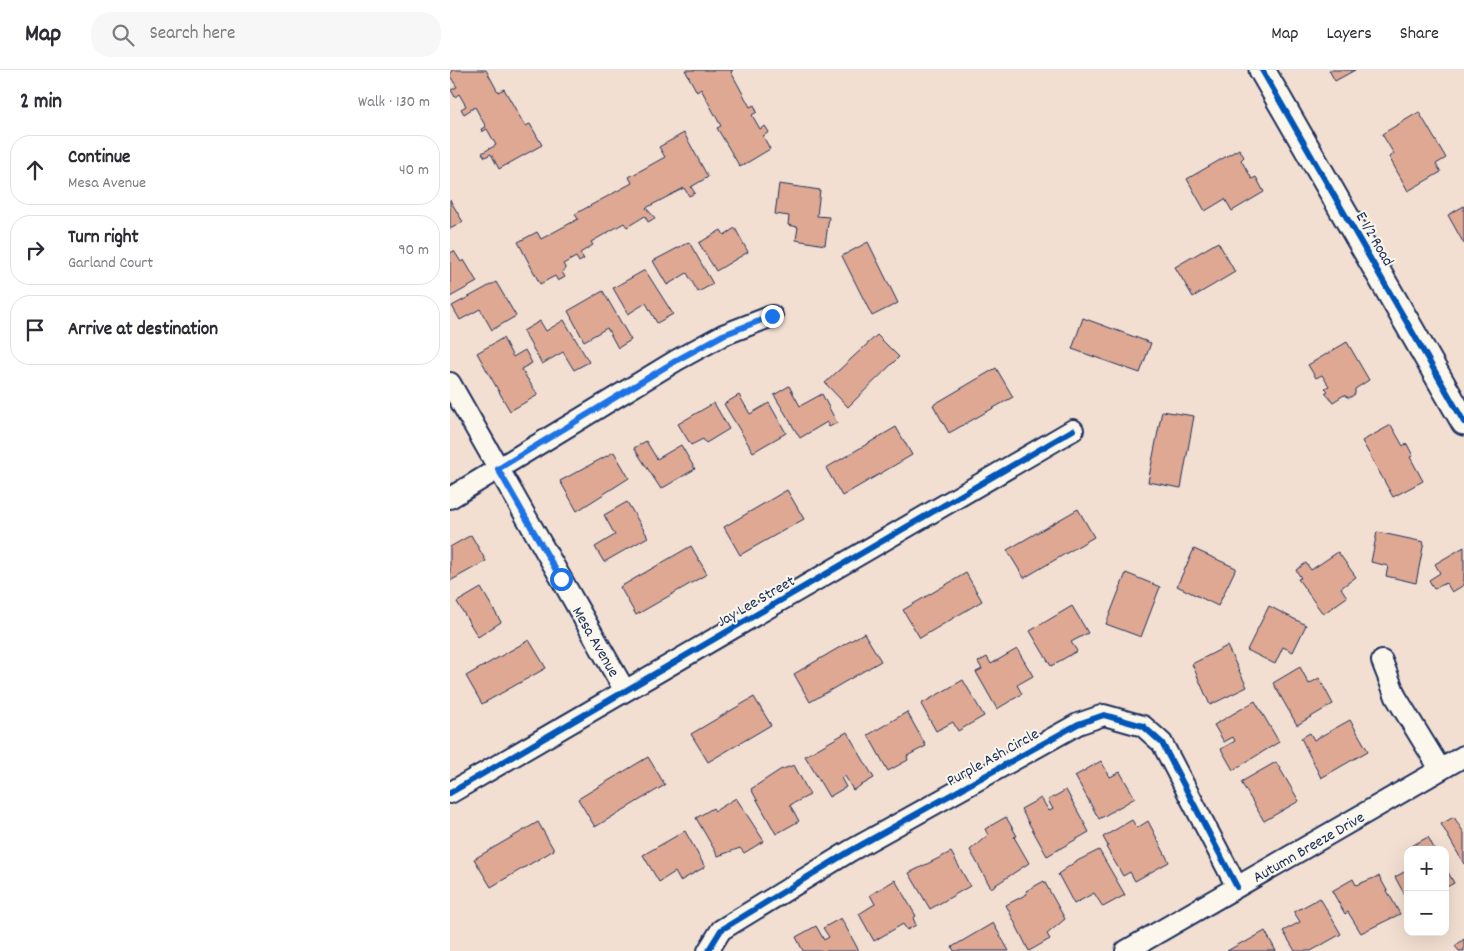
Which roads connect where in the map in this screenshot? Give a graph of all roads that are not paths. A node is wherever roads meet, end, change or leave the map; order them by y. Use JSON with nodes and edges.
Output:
{"nodes":[{"id":1,"x":1262,"y":70,"type":"edge"},
{"id":2,"x":772,"y":316,"type":"dead end"},
{"id":3,"x":450,"y":383,"type":"edge"},
{"id":4,"x":1464,"y":422,"type":"edge"},
{"id":5,"x":1073,"y":430,"type":"dead end"},
{"id":6,"x":498,"y":469,"type":"junction"},
{"id":7,"x":450,"y":498,"type":"edge"},
{"id":8,"x":1382,"y":661,"type":"dead end"},
{"id":9,"x":625,"y":691,"type":"junction"},
{"id":10,"x":1464,"y":756,"type":"edge"},
{"id":11,"x":1440,"y":769,"type":"junction"},
{"id":12,"x":450,"y":793,"type":"edge"},
{"id":13,"x":1237,"y":886,"type":"junction"},
{"id":14,"x":708,"y":951,"type":"edge"},
{"id":15,"x":1126,"y":951,"type":"edge"}],
"edges":[{"from":1,"to":4,"type":"street","name":"E 1/2 Road"},
{"from":2,"to":6,"type":"street"},
{"from":3,"to":6,"type":"street","name":"Mesa Avenue"},
{"from":5,"to":9,"type":"street","name":"Jay Lee Street"},
{"from":6,"to":7,"type":"street"},
{"from":6,"to":9,"type":"street","name":"Mesa Avenue"},
{"from":8,"to":11,"type":"street"},
{"from":9,"to":12,"type":"street","name":"Jay Lee Street"},
{"from":10,"to":11,"type":"street","name":"Autumn Breeze Drive"},
{"from":11,"to":13,"type":"street","name":"Autumn Breeze Drive"},
{"from":13,"to":14,"type":"street","name":"Purple Ash Circle"},
{"from":13,"to":15,"type":"street","name":"Autumn Breeze Drive"}]}
